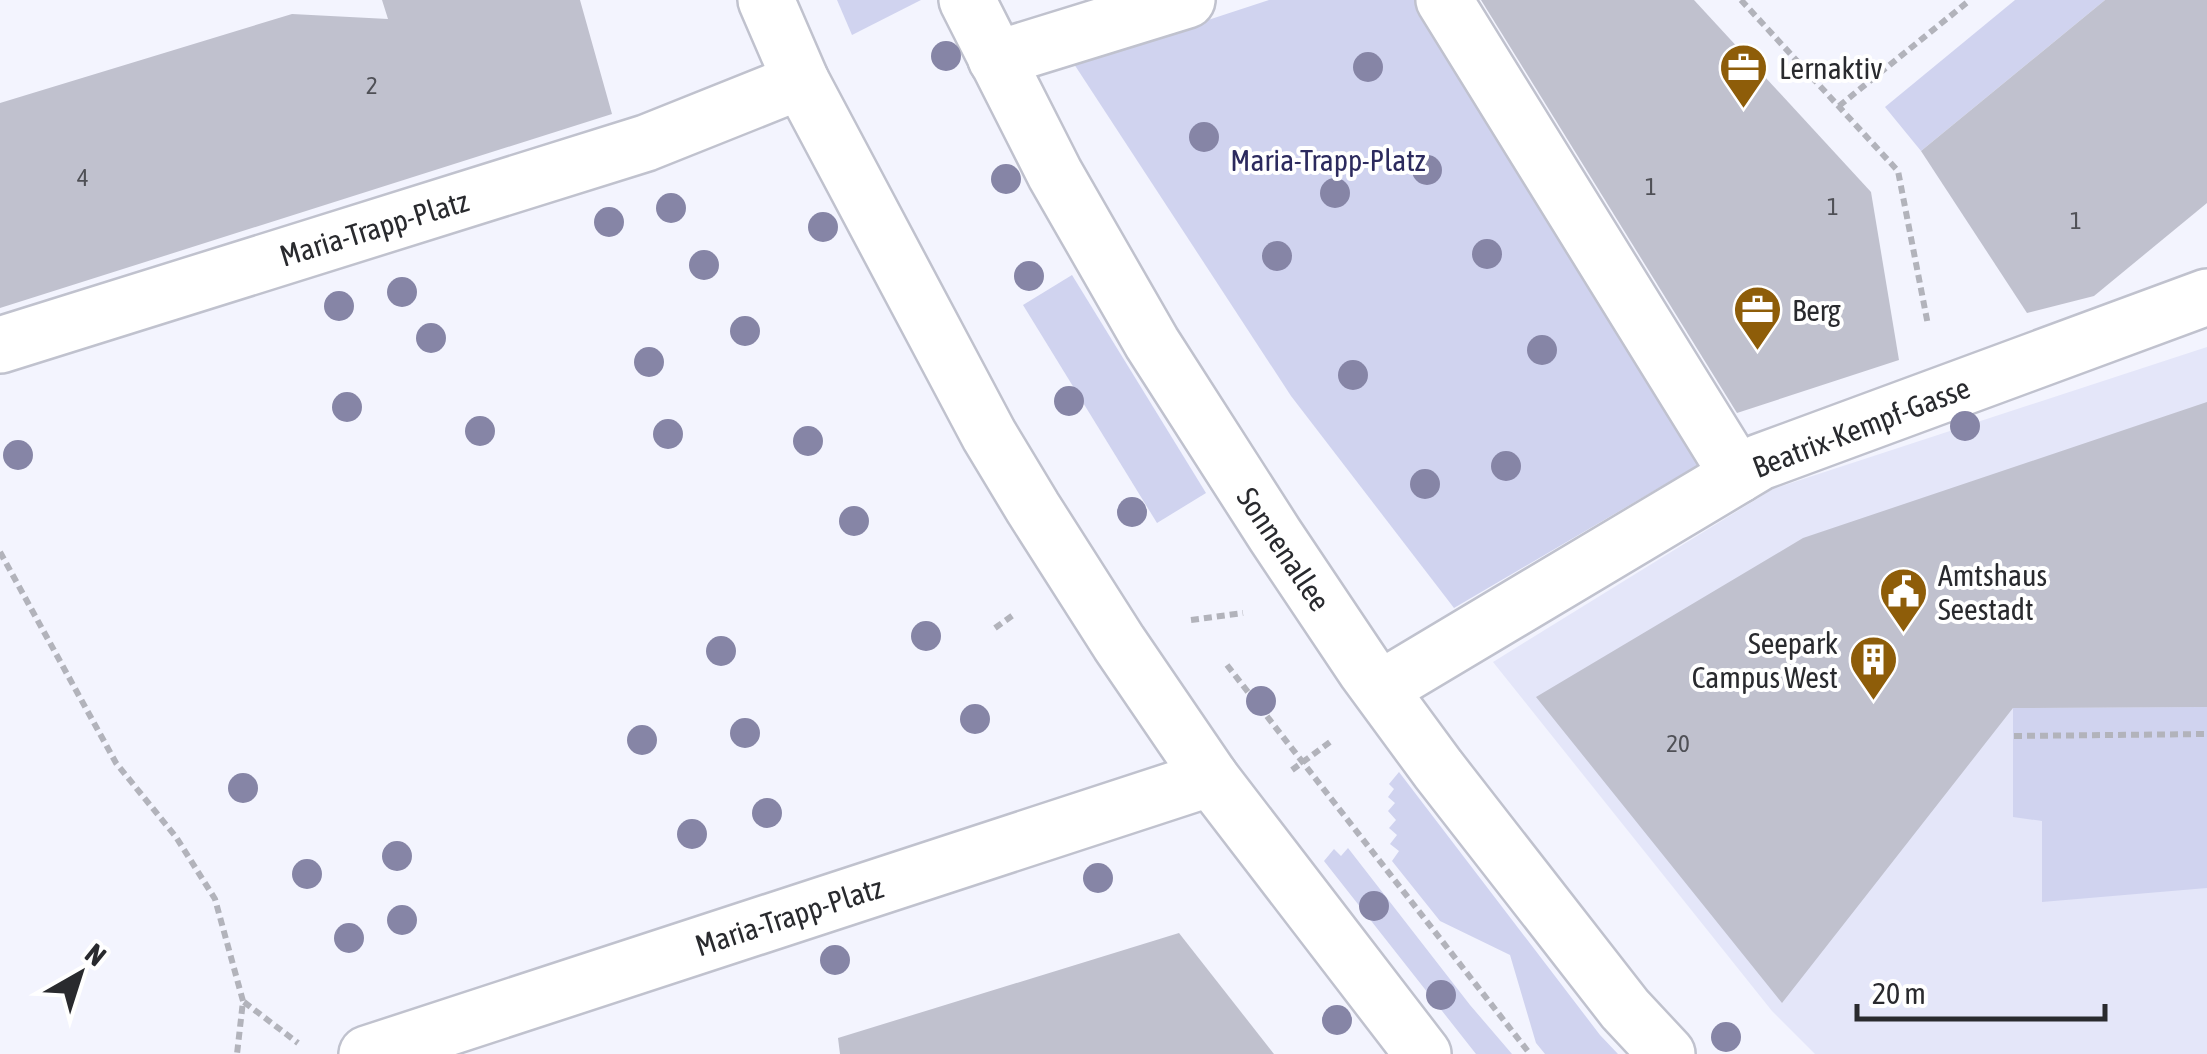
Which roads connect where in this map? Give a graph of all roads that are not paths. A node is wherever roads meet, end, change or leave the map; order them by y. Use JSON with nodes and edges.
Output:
{"nodes":[{"id":1,"x":766,"y":0,"type":"edge"},
{"id":2,"x":967,"y":0,"type":"edge"},
{"id":3,"x":1187,"y":0,"type":"edge"},
{"id":4,"x":1444,"y":0,"type":"edge"},
{"id":5,"x":996,"y":59,"type":"junction"},
{"id":6,"x":802,"y":81,"type":"junction"},
{"id":7,"x":2207,"y":296,"type":"edge"},
{"id":8,"x":0,"y":346,"type":"edge"},
{"id":9,"x":1738,"y":476,"type":"junction"},
{"id":10,"x":1384,"y":694,"type":"junction"},
{"id":11,"x":1225,"y":797,"type":"junction"},
{"id":12,"x":367,"y":1054,"type":"edge"},
{"id":13,"x":1423,"y":1054,"type":"edge"},
{"id":14,"x":1667,"y":1054,"type":"edge"}],
"edges":[{"from":1,"to":6,"type":"street"},
{"from":2,"to":5,"type":"street","name":"Sonnenallee"},
{"from":3,"to":5,"type":"street"},
{"from":4,"to":9,"type":"street"},
{"from":5,"to":10,"type":"street","name":"Sonnenallee"},
{"from":6,"to":8,"type":"street","name":"Maria-Trapp-Platz"},
{"from":6,"to":11,"type":"street"},
{"from":7,"to":9,"type":"street","name":"Beatrix-Kempf-Gasse"},
{"from":9,"to":10,"type":"street","name":"Beatrix-Kempf-Gasse"},
{"from":10,"to":14,"type":"street","name":"Sonnenallee"},
{"from":11,"to":12,"type":"street","name":"Maria-Trapp-Platz"},
{"from":11,"to":13,"type":"street"}]}
